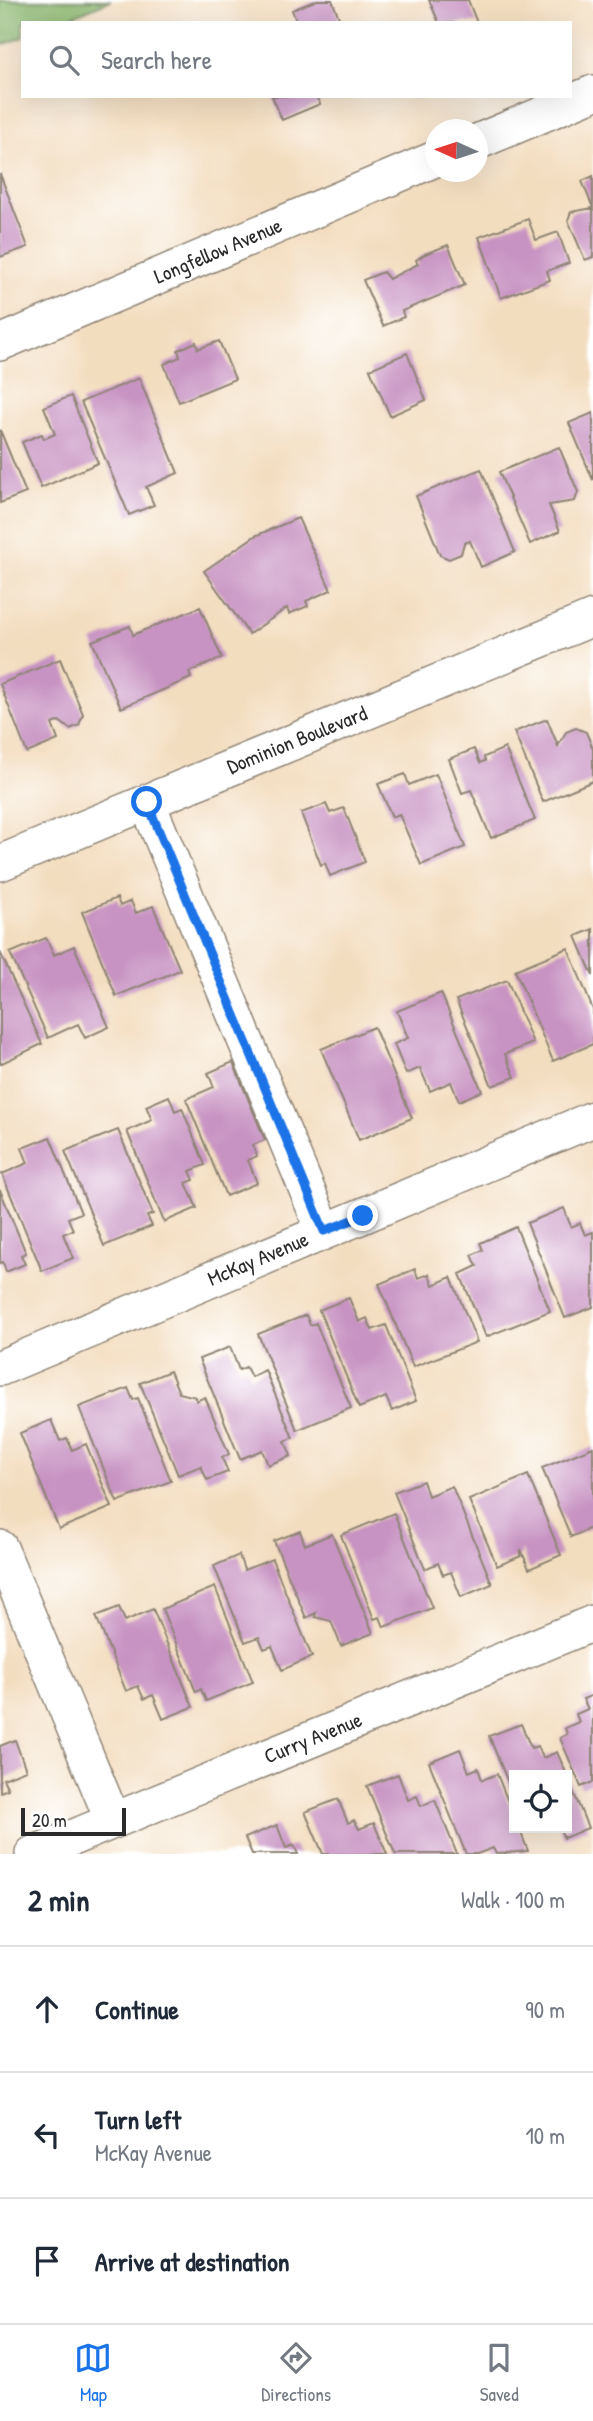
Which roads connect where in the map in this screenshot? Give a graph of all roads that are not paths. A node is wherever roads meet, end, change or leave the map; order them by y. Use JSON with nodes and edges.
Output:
{"nodes":[{"id":1,"x":593,"y":93,"type":"edge"},
{"id":2,"x":488,"y":138,"type":"edge"},
{"id":3,"x":425,"y":164,"type":"edge"},
{"id":4,"x":0,"y":343,"type":"edge"},
{"id":5,"x":593,"y":618,"type":"edge"},
{"id":6,"x":147,"y":802,"type":"junction"},
{"id":7,"x":0,"y":863,"type":"edge"},
{"id":8,"x":593,"y":1119,"type":"edge"},
{"id":9,"x":324,"y":1231,"type":"junction"},
{"id":10,"x":0,"y":1368,"type":"edge"},
{"id":11,"x":0,"y":1548,"type":"edge"},
{"id":12,"x":593,"y":1623,"type":"edge"},
{"id":13,"x":113,"y":1821,"type":"junction"},
{"id":14,"x":33,"y":1854,"type":"edge"}],
"edges":[{"from":1,"to":2,"type":"street"},
{"from":3,"to":4,"type":"street","name":"Longfellow Avenue"},
{"from":5,"to":6,"type":"street","name":"Dominion Boulevard"},
{"from":6,"to":7,"type":"street","name":"Dominion Boulevard"},
{"from":6,"to":9,"type":"street"},
{"from":8,"to":9,"type":"street","name":"McKay Avenue"},
{"from":9,"to":10,"type":"street","name":"McKay Avenue"},
{"from":11,"to":13,"type":"street"},
{"from":12,"to":13,"type":"street","name":"Curry Avenue"},
{"from":13,"to":14,"type":"street","name":"Curry Avenue"}]}
